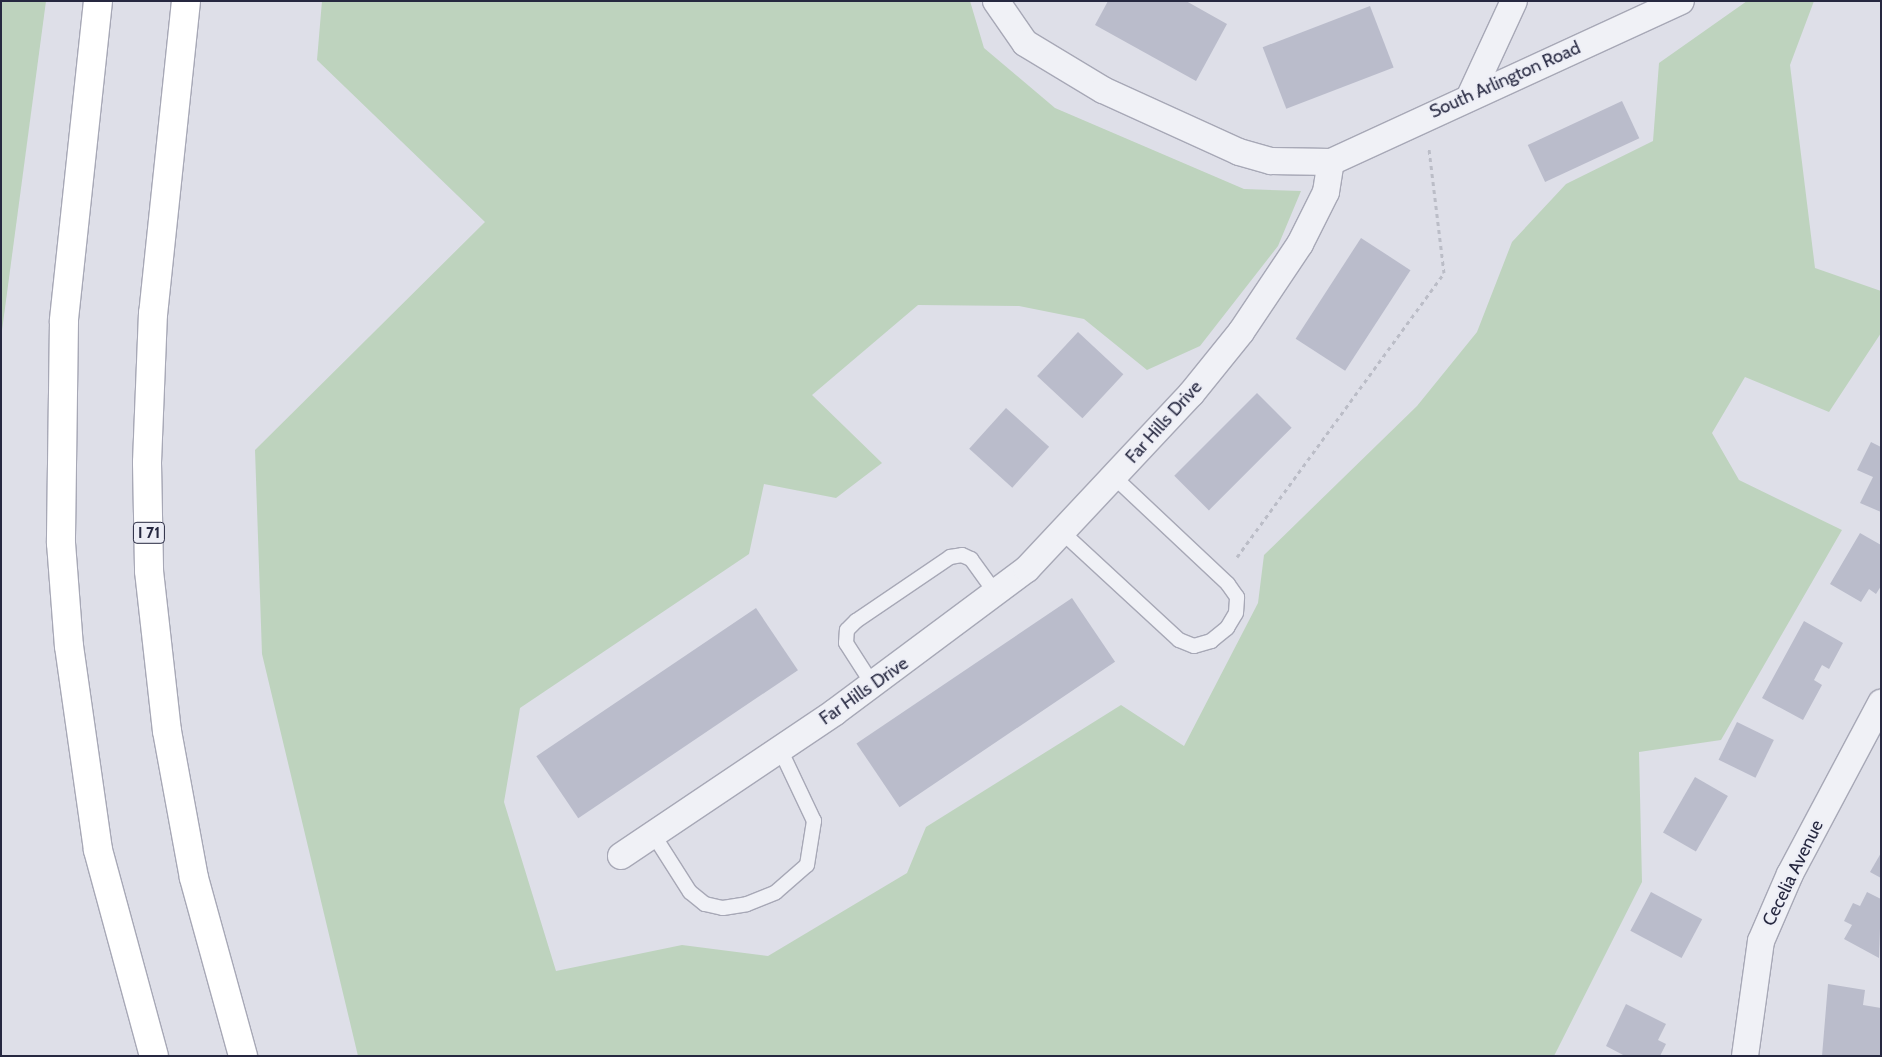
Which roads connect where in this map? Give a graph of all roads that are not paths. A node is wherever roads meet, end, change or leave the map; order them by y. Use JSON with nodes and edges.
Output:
{"nodes":[{"id":1,"x":98,"y":1,"type":"edge"},
{"id":2,"x":186,"y":1,"type":"edge"},
{"id":3,"x":996,"y":1,"type":"edge"},
{"id":4,"x":1514,"y":1,"type":"edge"},
{"id":5,"x":1681,"y":1,"type":"edge"},
{"id":6,"x":1471,"y":94,"type":"junction"},
{"id":7,"x":1332,"y":162,"type":"junction"},
{"id":8,"x":1114,"y":477,"type":"junction"},
{"id":9,"x":1062,"y":532,"type":"junction"},
{"id":10,"x":997,"y":595,"type":"junction"},
{"id":11,"x":873,"y":685,"type":"junction"},
{"id":12,"x":1881,"y":703,"type":"edge"},
{"id":13,"x":780,"y":749,"type":"junction"},
{"id":14,"x":653,"y":834,"type":"junction"},
{"id":15,"x":621,"y":856,"type":"dead end"},
{"id":16,"x":154,"y":1056,"type":"edge"},
{"id":17,"x":243,"y":1056,"type":"edge"},
{"id":18,"x":1745,"y":1056,"type":"edge"}],
"edges":[{"from":1,"to":16,"type":"highway"},
{"from":2,"to":17,"type":"highway","number":"I 71"},
{"from":3,"to":7,"type":"street"},
{"from":4,"to":6,"type":"street"},
{"from":5,"to":6,"type":"street","name":"South Arlington Road"},
{"from":6,"to":7,"type":"street","name":"South Arlington Road"},
{"from":7,"to":8,"type":"street","name":"Far Hills Drive"},
{"from":8,"to":9,"type":"street","name":"Far Hills Drive"},
{"from":8,"to":9,"type":"lane"},
{"from":9,"to":10,"type":"street","name":"Far Hills Drive"},
{"from":10,"to":11,"type":"street","name":"Far Hills Drive"},
{"from":10,"to":11,"type":"lane"},
{"from":11,"to":13,"type":"street","name":"Far Hills Drive"},
{"from":12,"to":18,"type":"street","name":"Cecelia Avenue"},
{"from":13,"to":14,"type":"street","name":"Far Hills Drive"},
{"from":13,"to":14,"type":"lane"},
{"from":14,"to":15,"type":"street","name":"Far Hills Drive"}]}
